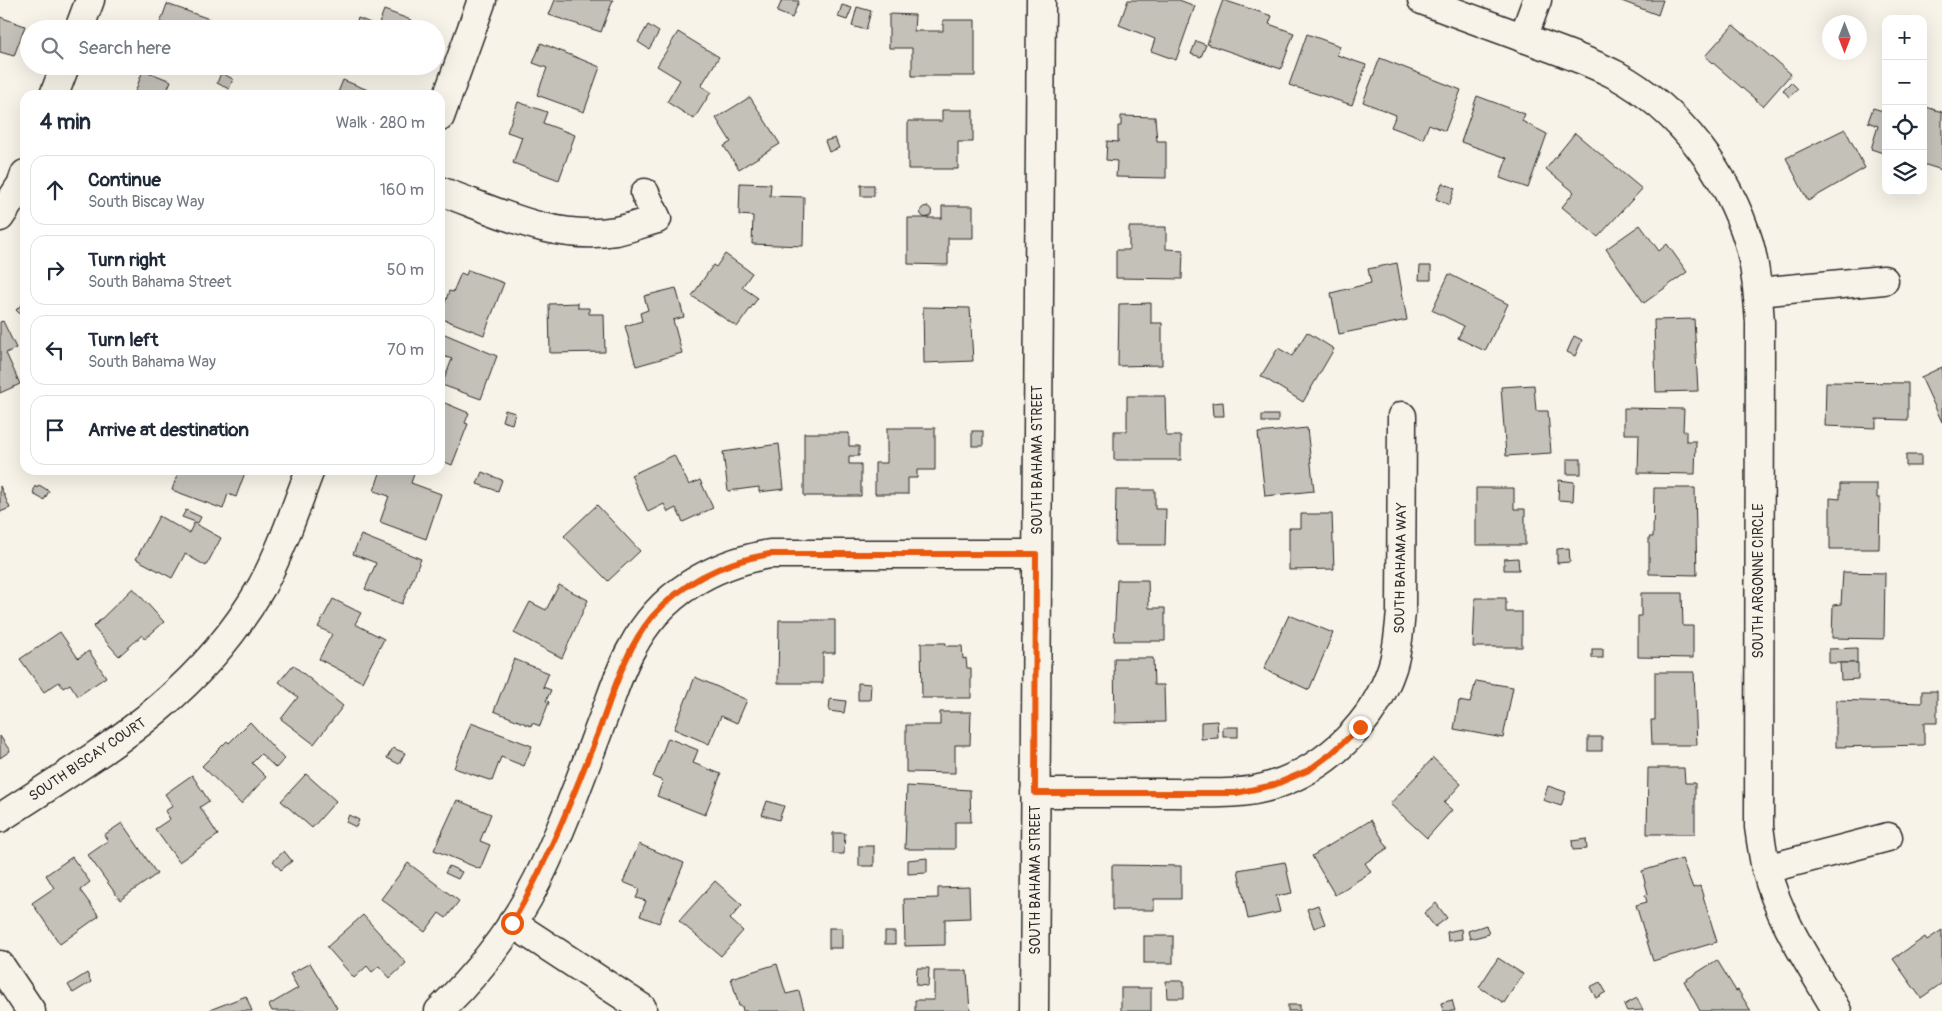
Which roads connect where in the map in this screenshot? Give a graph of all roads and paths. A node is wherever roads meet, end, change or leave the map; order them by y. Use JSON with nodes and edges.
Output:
{"nodes":[{"id":1,"x":90,"y":0,"type":"edge"},
{"id":2,"x":482,"y":0,"type":"edge"},
{"id":3,"x":1041,"y":0,"type":"edge"},
{"id":4,"x":1422,"y":0,"type":"edge"},
{"id":5,"x":1537,"y":0,"type":"edge"},
{"id":6,"x":82,"y":20,"type":"edge"},
{"id":7,"x":1523,"y":38,"type":"junction"},
{"id":8,"x":62,"y":75,"type":"edge"},
{"id":9,"x":56,"y":90,"type":"edge"},
{"id":10,"x":445,"y":103,"type":"edge"},
{"id":11,"x":20,"y":187,"type":"edge"},
{"id":12,"x":445,"y":193,"type":"edge"},
{"id":13,"x":645,"y":193,"type":"dead end"},
{"id":14,"x":0,"y":217,"type":"edge"},
{"id":15,"x":1884,"y":280,"type":"dead end"},
{"id":16,"x":1758,"y":292,"type":"junction"},
{"id":17,"x":1402,"y":416,"type":"dead end"},
{"id":18,"x":308,"y":475,"type":"edge"},
{"id":19,"x":1036,"y":554,"type":"junction"},
{"id":20,"x":1035,"y":793,"type":"junction"},
{"id":21,"x":0,"y":818,"type":"edge"},
{"id":22,"x":1888,"y":837,"type":"dead end"},
{"id":23,"x":1766,"y":869,"type":"junction"},
{"id":24,"x":512,"y":923,"type":"junction"},
{"id":25,"x":0,"y":966,"type":"edge"},
{"id":26,"x":642,"y":1008,"type":"dead end"},
{"id":27,"x":31,"y":1011,"type":"edge"},
{"id":28,"x":439,"y":1011,"type":"edge"},
{"id":29,"x":1034,"y":1011,"type":"edge"},
{"id":30,"x":1837,"y":1011,"type":"edge"}],
"edges":[{"from":1,"to":6,"type":"street"},
{"from":2,"to":10,"type":"street"},
{"from":3,"to":19,"type":"street","name":"SOUTH BAHAMA STREET"},
{"from":4,"to":7,"type":"street","name":"SOUTH ARGONNE CIRCLE"},
{"from":5,"to":7,"type":"street"},
{"from":7,"to":16,"type":"street","name":"SOUTH ARGONNE CIRCLE"},
{"from":8,"to":9,"type":"street"},
{"from":11,"to":14,"type":"street"},
{"from":12,"to":13,"type":"street"},
{"from":15,"to":16,"type":"street"},
{"from":16,"to":23,"type":"street","name":"SOUTH ARGONNE CIRCLE"},
{"from":17,"to":20,"type":"street","name":"SOUTH BAHAMA WAY"},
{"from":18,"to":21,"type":"street","name":"SOUTH BISCAY COURT"},
{"from":19,"to":20,"type":"street","name":"SOUTH BAHAMA STREET"},
{"from":19,"to":24,"type":"street"},
{"from":20,"to":29,"type":"street","name":"SOUTH BAHAMA STREET"},
{"from":22,"to":23,"type":"street"},
{"from":23,"to":30,"type":"street","name":"SOUTH ARGONNE CIRCLE"},
{"from":24,"to":26,"type":"street"},
{"from":24,"to":28,"type":"street"},
{"from":25,"to":27,"type":"street"}]}
